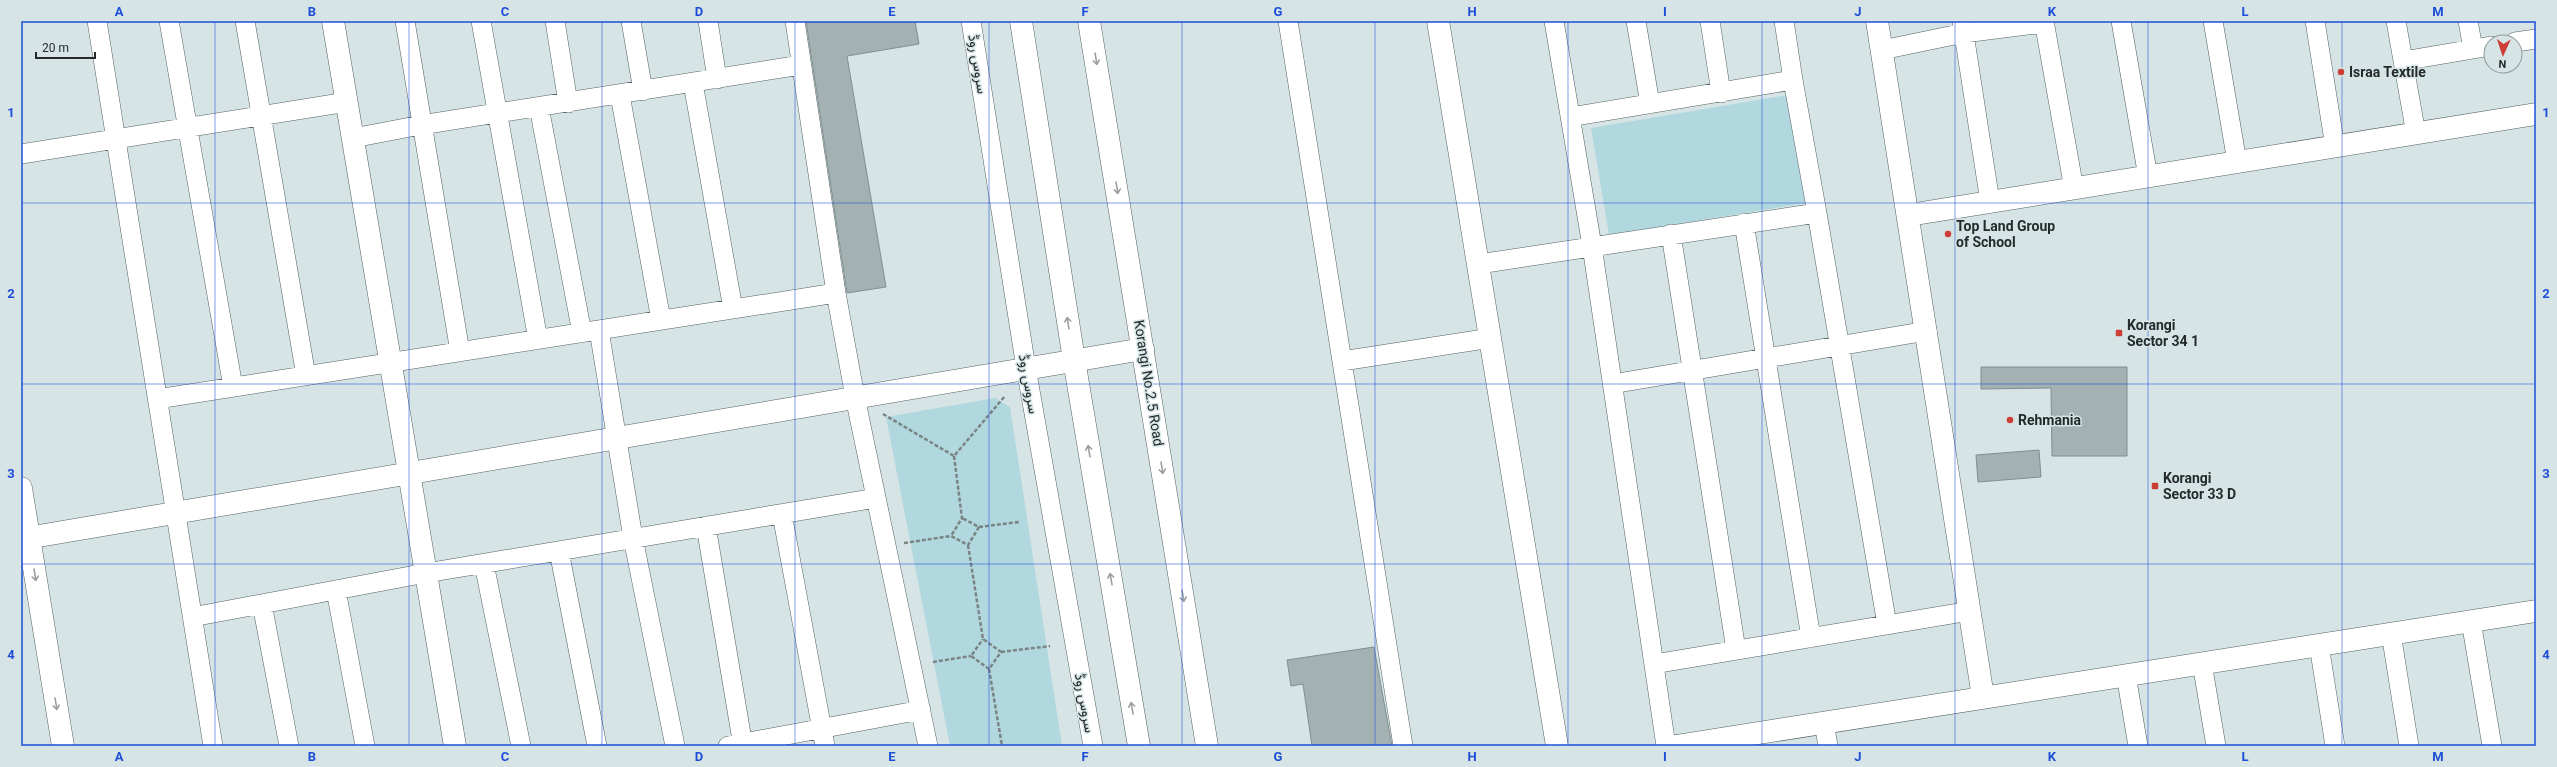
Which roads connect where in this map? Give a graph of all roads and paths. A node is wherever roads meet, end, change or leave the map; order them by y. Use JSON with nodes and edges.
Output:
{"nodes":[{"id":1,"x":97,"y":21,"type":"edge"},
{"id":2,"x":169,"y":21,"type":"edge"},
{"id":3,"x":245,"y":21,"type":"edge"},
{"id":4,"x":333,"y":21,"type":"edge"},
{"id":5,"x":405,"y":21,"type":"edge"},
{"id":6,"x":481,"y":21,"type":"edge"},
{"id":7,"x":554,"y":21,"type":"edge"},
{"id":8,"x":631,"y":21,"type":"edge"},
{"id":9,"x":708,"y":21,"type":"edge"},
{"id":10,"x":795,"y":21,"type":"edge"},
{"id":11,"x":971,"y":21,"type":"edge"},
{"id":12,"x":1021,"y":21,"type":"edge"},
{"id":13,"x":1089,"y":21,"type":"edge"},
{"id":14,"x":1288,"y":21,"type":"edge"},
{"id":15,"x":1438,"y":21,"type":"edge"},
{"id":16,"x":1554,"y":21,"type":"edge"},
{"id":17,"x":1636,"y":21,"type":"edge"},
{"id":18,"x":1710,"y":21,"type":"edge"},
{"id":19,"x":1784,"y":21,"type":"edge"},
{"id":20,"x":1877,"y":21,"type":"edge"},
{"id":21,"x":2121,"y":21,"type":"edge"},
{"id":22,"x":2213,"y":21,"type":"edge"},
{"id":23,"x":2315,"y":21,"type":"edge"},
{"id":24,"x":2396,"y":21,"type":"edge"},
{"id":25,"x":2468,"y":21,"type":"edge"},
{"id":26,"x":2044,"y":22,"type":"edge"},
{"id":27,"x":1962,"y":27,"type":"edge"},
{"id":28,"x":2536,"y":39,"type":"edge"},
{"id":29,"x":2523,"y":41,"type":"edge"},
{"id":30,"x":2482,"y":48,"type":"edge"},
{"id":31,"x":1882,"y":50,"type":"junction"},
{"id":32,"x":2403,"y":61,"type":"junction"},
{"id":33,"x":801,"y":65,"type":"junction"},
{"id":34,"x":717,"y":79,"type":"junction"},
{"id":35,"x":1793,"y":80,"type":"junction"},
{"id":36,"x":693,"y":83,"type":"junction"},
{"id":37,"x":642,"y":91,"type":"junction"},
{"id":38,"x":1721,"y":93,"type":"junction"},
{"id":39,"x":620,"y":95,"type":"junction"},
{"id":40,"x":347,"y":102,"type":"junction"},
{"id":41,"x":568,"y":103,"type":"junction"},
{"id":42,"x":1650,"y":104,"type":"junction"},
{"id":43,"x":539,"y":108,"type":"junction"},
{"id":44,"x":498,"y":114,"type":"junction"},
{"id":45,"x":2536,"y":114,"type":"edge"},
{"id":46,"x":261,"y":116,"type":"junction"},
{"id":47,"x":1570,"y":117,"type":"junction"},
{"id":48,"x":422,"y":124,"type":"junction"},
{"id":49,"x":187,"y":128,"type":"junction"},
{"id":50,"x":2416,"y":134,"type":"junction"},
{"id":51,"x":353,"y":138,"type":"junction"},
{"id":52,"x":116,"y":140,"type":"junction"},
{"id":53,"x":2335,"y":147,"type":"junction"},
{"id":54,"x":21,"y":154,"type":"edge"},
{"id":55,"x":2237,"y":162,"type":"junction"},
{"id":56,"x":2148,"y":177,"type":"junction"},
{"id":57,"x":2074,"y":189,"type":"junction"},
{"id":58,"x":1990,"y":202,"type":"junction"},
{"id":59,"x":1818,"y":213,"type":"junction"},
{"id":60,"x":1909,"y":215,"type":"junction"},
{"id":61,"x":1744,"y":223,"type":"junction"},
{"id":62,"x":1671,"y":234,"type":"junction"},
{"id":63,"x":1592,"y":246,"type":"junction"},
{"id":64,"x":1479,"y":264,"type":"junction"},
{"id":65,"x":836,"y":293,"type":"junction"},
{"id":66,"x":733,"y":309,"type":"junction"},
{"id":67,"x":661,"y":320,"type":"junction"},
{"id":68,"x":591,"y":331,"type":"junction"},
{"id":69,"x":1927,"y":331,"type":"junction"},
{"id":70,"x":1490,"y":338,"type":"junction"},
{"id":71,"x":538,"y":340,"type":"junction"},
{"id":72,"x":1840,"y":345,"type":"junction"},
{"id":73,"x":1143,"y":349,"type":"junction"},
{"id":74,"x":460,"y":352,"type":"junction"},
{"id":75,"x":1766,"y":358,"type":"junction"},
{"id":76,"x":1074,"y":360,"type":"junction"},
{"id":77,"x":1342,"y":361,"type":"junction"},
{"id":78,"x":390,"y":362,"type":"junction"},
{"id":79,"x":1026,"y":368,"type":"junction"},
{"id":80,"x":1692,"y":371,"type":"junction"},
{"id":81,"x":306,"y":376,"type":"junction"},
{"id":82,"x":1612,"y":384,"type":"junction"},
{"id":83,"x":233,"y":387,"type":"junction"},
{"id":84,"x":1005,"y":396,"type":"dead end"},
{"id":85,"x":855,"y":397,"type":"junction"},
{"id":86,"x":156,"y":399,"type":"junction"},
{"id":87,"x":883,"y":414,"type":"dead end"},
{"id":88,"x":617,"y":438,"type":"junction"},
{"id":89,"x":954,"y":456,"type":"junction"},
{"id":90,"x":409,"y":473,"type":"junction"},
{"id":91,"x":21,"y":488,"type":"edge"},
{"id":92,"x":876,"y":498,"type":"junction"},
{"id":93,"x":174,"y":512,"type":"junction"},
{"id":94,"x":782,"y":514,"type":"junction"},
{"id":95,"x":962,"y":518,"type":"junction"},
{"id":96,"x":1019,"y":522,"type":"dead end"},
{"id":97,"x":706,"y":526,"type":"junction"},
{"id":98,"x":978,"y":527,"type":"junction"},
{"id":99,"x":951,"y":536,"type":"junction"},
{"id":100,"x":25,"y":538,"type":"edge"},
{"id":101,"x":633,"y":538,"type":"junction"},
{"id":102,"x":904,"y":543,"type":"dead end"},
{"id":103,"x":968,"y":546,"type":"junction"},
{"id":104,"x":559,"y":551,"type":"junction"},
{"id":105,"x":484,"y":564,"type":"junction"},
{"id":106,"x":426,"y":573,"type":"junction"},
{"id":107,"x":336,"y":590,"type":"junction"},
{"id":108,"x":262,"y":604,"type":"junction"},
{"id":109,"x":1970,"y":611,"type":"junction"},
{"id":110,"x":2536,"y":611,"type":"edge"},
{"id":111,"x":192,"y":617,"type":"junction"},
{"id":112,"x":2471,"y":621,"type":"junction"},
{"id":113,"x":1887,"y":625,"type":"junction"},
{"id":114,"x":2392,"y":633,"type":"junction"},
{"id":115,"x":1811,"y":638,"type":"junction"},
{"id":116,"x":983,"y":639,"type":"junction"},
{"id":117,"x":2319,"y":645,"type":"junction"},
{"id":118,"x":1050,"y":646,"type":"dead end"},
{"id":119,"x":1736,"y":650,"type":"junction"},
{"id":120,"x":1001,"y":652,"type":"junction"},
{"id":121,"x":971,"y":656,"type":"junction"},
{"id":122,"x":933,"y":662,"type":"dead end"},
{"id":123,"x":2202,"y":663,"type":"junction"},
{"id":124,"x":1654,"y":664,"type":"junction"},
{"id":125,"x":989,"y":670,"type":"junction"},
{"id":126,"x":2126,"y":675,"type":"junction"},
{"id":127,"x":1983,"y":697,"type":"junction"},
{"id":128,"x":921,"y":710,"type":"junction"},
{"id":129,"x":1824,"y":723,"type":"junction"},
{"id":130,"x":824,"y":737,"type":"edge"},
{"id":131,"x":1751,"y":740,"type":"edge"},
{"id":132,"x":738,"y":745,"type":"edge"},
{"id":133,"x":63,"y":746,"type":"edge"},
{"id":134,"x":213,"y":746,"type":"edge"},
{"id":135,"x":289,"y":746,"type":"edge"},
{"id":136,"x":365,"y":746,"type":"edge"},
{"id":137,"x":455,"y":746,"type":"edge"},
{"id":138,"x":521,"y":746,"type":"edge"},
{"id":139,"x":597,"y":746,"type":"edge"},
{"id":140,"x":675,"y":746,"type":"edge"},
{"id":141,"x":928,"y":746,"type":"edge"},
{"id":142,"x":1002,"y":746,"type":"edge"},
{"id":143,"x":1093,"y":746,"type":"edge"},
{"id":144,"x":1139,"y":746,"type":"edge"},
{"id":145,"x":1207,"y":746,"type":"edge"},
{"id":146,"x":1403,"y":746,"type":"edge"},
{"id":147,"x":1557,"y":746,"type":"edge"},
{"id":148,"x":1666,"y":746,"type":"edge"},
{"id":149,"x":1676,"y":746,"type":"edge"},
{"id":150,"x":1828,"y":746,"type":"edge"},
{"id":151,"x":2138,"y":746,"type":"edge"},
{"id":152,"x":2216,"y":746,"type":"edge"},
{"id":153,"x":2335,"y":746,"type":"edge"},
{"id":154,"x":2409,"y":746,"type":"edge"},
{"id":155,"x":2492,"y":746,"type":"edge"}],
"edges":[{"from":1,"to":52,"type":"street"},
{"from":2,"to":49,"type":"street"},
{"from":3,"to":46,"type":"street"},
{"from":4,"to":40,"type":"street"},
{"from":5,"to":48,"type":"street"},
{"from":6,"to":44,"type":"street"},
{"from":7,"to":41,"type":"street"},
{"from":8,"to":37,"type":"street"},
{"from":9,"to":34,"type":"street"},
{"from":10,"to":33,"type":"street"},
{"from":11,"to":79,"type":"street","name":"سروس روڈ"},
{"from":76,"to":12,"type":"street","one_way":true},
{"from":13,"to":73,"type":"street","name":"Korangi No.2.5 Road","one_way":true},
{"from":14,"to":77,"type":"street"},
{"from":15,"to":64,"type":"street"},
{"from":16,"to":47,"type":"street"},
{"from":17,"to":42,"type":"street"},
{"from":18,"to":38,"type":"street"},
{"from":19,"to":35,"type":"street"},
{"from":20,"to":31,"type":"street"},
{"from":21,"to":56,"type":"street"},
{"from":22,"to":55,"type":"street"},
{"from":23,"to":53,"type":"street"},
{"from":24,"to":32,"type":"street"},
{"from":25,"to":30,"type":"street"},
{"from":26,"to":27,"type":"street"},
{"from":26,"to":57,"type":"street"},
{"from":27,"to":31,"type":"street"},
{"from":27,"to":58,"type":"street"},
{"from":28,"to":29,"type":"street"},
{"from":30,"to":32,"type":"street"},
{"from":31,"to":60,"type":"street"},
{"from":32,"to":50,"type":"street"},
{"from":33,"to":34,"type":"street"},
{"from":33,"to":65,"type":"street"},
{"from":34,"to":36,"type":"street"},
{"from":35,"to":38,"type":"street"},
{"from":35,"to":59,"type":"street"},
{"from":36,"to":37,"type":"street"},
{"from":36,"to":66,"type":"street"},
{"from":37,"to":39,"type":"street"},
{"from":38,"to":42,"type":"street"},
{"from":39,"to":41,"type":"street"},
{"from":39,"to":67,"type":"street"},
{"from":40,"to":46,"type":"street"},
{"from":40,"to":51,"type":"street"},
{"from":41,"to":43,"type":"street"},
{"from":42,"to":47,"type":"street"},
{"from":43,"to":44,"type":"street"},
{"from":43,"to":68,"type":"street"},
{"from":44,"to":48,"type":"street"},
{"from":44,"to":71,"type":"street"},
{"from":45,"to":50,"type":"street"},
{"from":46,"to":49,"type":"street"},
{"from":46,"to":81,"type":"street"},
{"from":47,"to":63,"type":"street"},
{"from":48,"to":51,"type":"street"},
{"from":48,"to":74,"type":"street"},
{"from":49,"to":52,"type":"street"},
{"from":49,"to":83,"type":"street"},
{"from":50,"to":53,"type":"street"},
{"from":51,"to":78,"type":"street"},
{"from":52,"to":54,"type":"street"},
{"from":52,"to":86,"type":"street"},
{"from":53,"to":55,"type":"street"},
{"from":55,"to":56,"type":"street"},
{"from":56,"to":57,"type":"street"},
{"from":57,"to":58,"type":"street"},
{"from":58,"to":60,"type":"street"},
{"from":59,"to":61,"type":"street"},
{"from":59,"to":72,"type":"street"},
{"from":60,"to":69,"type":"street"},
{"from":61,"to":62,"type":"street"},
{"from":61,"to":75,"type":"street"},
{"from":62,"to":63,"type":"street"},
{"from":62,"to":80,"type":"street"},
{"from":63,"to":64,"type":"street"},
{"from":63,"to":82,"type":"street"},
{"from":64,"to":70,"type":"street"},
{"from":65,"to":66,"type":"street"},
{"from":65,"to":85,"type":"street"},
{"from":66,"to":67,"type":"street"},
{"from":67,"to":68,"type":"street"},
{"from":68,"to":71,"type":"street"},
{"from":68,"to":88,"type":"street"},
{"from":69,"to":72,"type":"street"},
{"from":69,"to":109,"type":"street"},
{"from":70,"to":77,"type":"street"},
{"from":70,"to":147,"type":"street"},
{"from":71,"to":74,"type":"street"},
{"from":72,"to":75,"type":"street"},
{"from":72,"to":113,"type":"street"},
{"from":73,"to":76,"type":"street"},
{"from":73,"to":145,"type":"street","name":"Korangi No.2.5 Road","one_way":true},
{"from":74,"to":78,"type":"street"},
{"from":75,"to":80,"type":"street"},
{"from":75,"to":115,"type":"street"},
{"from":76,"to":79,"type":"street"},
{"from":144,"to":76,"type":"street","one_way":true},
{"from":77,"to":146,"type":"street"},
{"from":78,"to":81,"type":"street"},
{"from":78,"to":90,"type":"street"},
{"from":79,"to":85,"type":"street"},
{"from":79,"to":143,"type":"street","name":"سروس روڈ"},
{"from":80,"to":82,"type":"street"},
{"from":80,"to":119,"type":"street"},
{"from":81,"to":83,"type":"street"},
{"from":82,"to":124,"type":"street"},
{"from":83,"to":86,"type":"street"},
{"from":84,"to":89,"type":"path"},
{"from":85,"to":88,"type":"street"},
{"from":85,"to":92,"type":"street"},
{"from":86,"to":93,"type":"street"},
{"from":87,"to":89,"type":"path"},
{"from":88,"to":90,"type":"street"},
{"from":88,"to":101,"type":"street"},
{"from":89,"to":95,"type":"path"},
{"from":90,"to":93,"type":"street"},
{"from":90,"to":106,"type":"street"},
{"from":91,"to":100,"type":"street"},
{"from":92,"to":94,"type":"street"},
{"from":92,"to":128,"type":"street"},
{"from":93,"to":100,"type":"street"},
{"from":93,"to":111,"type":"street"},
{"from":94,"to":97,"type":"street"},
{"from":94,"to":130,"type":"street"},
{"from":95,"to":98,"type":"path"},
{"from":95,"to":99,"type":"path"},
{"from":96,"to":98,"type":"path"},
{"from":97,"to":101,"type":"street"},
{"from":97,"to":132,"type":"street"},
{"from":98,"to":103,"type":"path"},
{"from":99,"to":102,"type":"path"},
{"from":99,"to":103,"type":"path"},
{"from":100,"to":133,"type":"street","one_way":true},
{"from":101,"to":104,"type":"street"},
{"from":101,"to":140,"type":"street"},
{"from":103,"to":116,"type":"path"},
{"from":104,"to":105,"type":"street"},
{"from":104,"to":139,"type":"street"},
{"from":105,"to":106,"type":"street"},
{"from":105,"to":138,"type":"street"},
{"from":106,"to":107,"type":"street"},
{"from":106,"to":137,"type":"street"},
{"from":107,"to":108,"type":"street"},
{"from":107,"to":136,"type":"street"},
{"from":108,"to":111,"type":"street"},
{"from":108,"to":135,"type":"street"},
{"from":109,"to":113,"type":"street"},
{"from":109,"to":127,"type":"street"},
{"from":110,"to":112,"type":"street"},
{"from":111,"to":134,"type":"street"},
{"from":112,"to":114,"type":"street"},
{"from":112,"to":155,"type":"street"},
{"from":113,"to":115,"type":"street"},
{"from":114,"to":117,"type":"street"},
{"from":114,"to":154,"type":"street"},
{"from":115,"to":119,"type":"street"},
{"from":116,"to":120,"type":"path"},
{"from":116,"to":121,"type":"path"},
{"from":117,"to":123,"type":"street"},
{"from":117,"to":153,"type":"street"},
{"from":118,"to":120,"type":"path"},
{"from":119,"to":124,"type":"street"},
{"from":120,"to":125,"type":"path"},
{"from":121,"to":122,"type":"path"},
{"from":121,"to":125,"type":"path"},
{"from":123,"to":126,"type":"street"},
{"from":123,"to":152,"type":"street"},
{"from":124,"to":148,"type":"street"},
{"from":125,"to":142,"type":"path"},
{"from":126,"to":127,"type":"street"},
{"from":126,"to":151,"type":"street"},
{"from":127,"to":129,"type":"street"},
{"from":128,"to":130,"type":"street"},
{"from":128,"to":141,"type":"street"},
{"from":129,"to":131,"type":"street"},
{"from":129,"to":150,"type":"street"},
{"from":130,"to":132,"type":"street"},
{"from":131,"to":149,"type":"street"}]}
